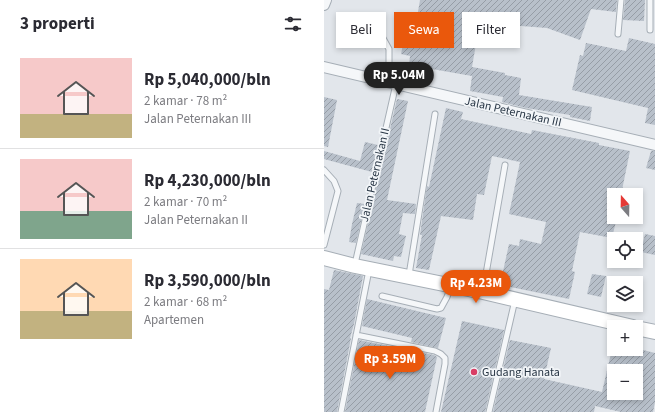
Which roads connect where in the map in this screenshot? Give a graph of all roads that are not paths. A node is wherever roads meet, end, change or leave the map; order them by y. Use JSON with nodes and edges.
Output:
{"nodes":[{"id":1,"x":326,"y":0,"type":"edge"},
{"id":2,"x":621,"y":0,"type":"edge"},
{"id":3,"x":650,"y":0,"type":"edge"},
{"id":4,"x":324,"y":5,"type":"edge"},
{"id":5,"x":650,"y":30,"type":"dead end"},
{"id":6,"x":618,"y":34,"type":"dead end"},
{"id":7,"x":386,"y":44,"type":"edge"},
{"id":8,"x":324,"y":67,"type":"edge"},
{"id":9,"x":385,"y":81,"type":"junction"},
{"id":10,"x":396,"y":84,"type":"junction"},
{"id":11,"x":435,"y":114,"type":"dead end"},
{"id":12,"x":655,"y":145,"type":"edge"},
{"id":13,"x":505,"y":165,"type":"dead end"},
{"id":14,"x":324,"y":170,"type":"edge"},
{"id":15,"x":324,"y":245,"type":"edge"},
{"id":16,"x":324,"y":258,"type":"edge"},
{"id":17,"x":355,"y":266,"type":"junction"},
{"id":18,"x":370,"y":269,"type":"junction"},
{"id":19,"x":409,"y":276,"type":"junction"},
{"id":20,"x":451,"y":285,"type":"junction"},
{"id":21,"x":483,"y":292,"type":"junction"},
{"id":22,"x":382,"y":296,"type":"dead end"},
{"id":23,"x":514,"y":300,"type":"junction"},
{"id":24,"x":607,"y":321,"type":"edge"},
{"id":25,"x":643,"y":329,"type":"edge"},
{"id":26,"x":655,"y":332,"type":"edge"},
{"id":27,"x":356,"y":335,"type":"junction"},
{"id":28,"x":340,"y":412,"type":"edge"},
{"id":29,"x":436,"y":412,"type":"edge"},
{"id":30,"x":489,"y":412,"type":"edge"}],
"edges":[{"from":1,"to":4,"type":"street"},
{"from":2,"to":6,"type":"lane"},
{"from":3,"to":5,"type":"lane"},
{"from":7,"to":9,"type":"lane"},
{"from":8,"to":9,"type":"street","name":"Jalan Peternakan III"},
{"from":9,"to":10,"type":"street","name":"Jalan Peternakan III"},
{"from":10,"to":12,"type":"street","name":"Jalan Peternakan III"},
{"from":10,"to":17,"type":"lane","name":"Jalan Peternakan II"},
{"from":11,"to":19,"type":"lane"},
{"from":13,"to":21,"type":"lane"},
{"from":14,"to":15,"type":"lane"},
{"from":16,"to":17,"type":"street"},
{"from":17,"to":18,"type":"street"},
{"from":18,"to":19,"type":"street"},
{"from":18,"to":27,"type":"lane"},
{"from":19,"to":20,"type":"street"},
{"from":20,"to":21,"type":"street"},
{"from":20,"to":22,"type":"lane"},
{"from":21,"to":23,"type":"street"},
{"from":23,"to":24,"type":"street"},
{"from":23,"to":30,"type":"lane"},
{"from":25,"to":26,"type":"street"},
{"from":27,"to":28,"type":"lane"},
{"from":27,"to":29,"type":"lane"}]}
